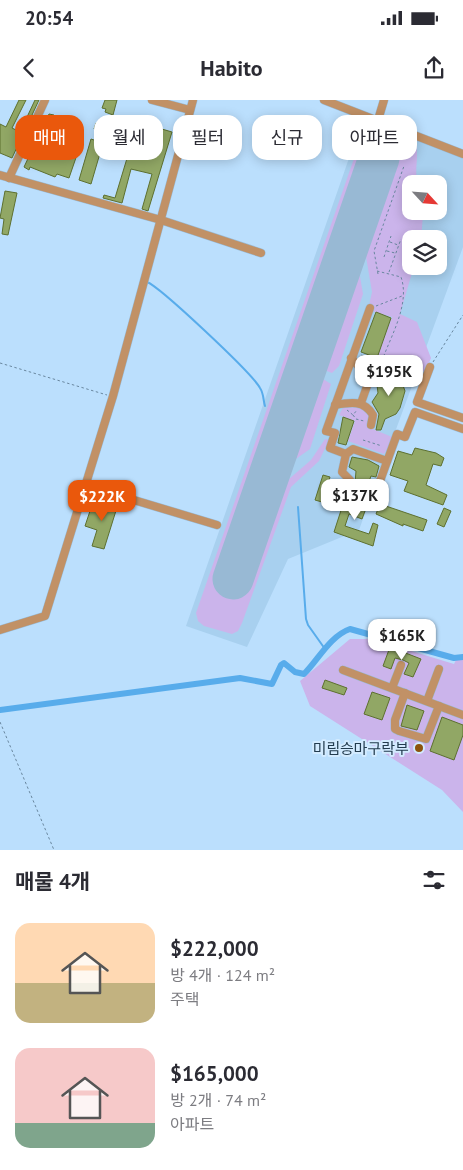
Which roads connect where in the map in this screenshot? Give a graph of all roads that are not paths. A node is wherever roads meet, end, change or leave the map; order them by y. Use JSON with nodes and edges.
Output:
{"nodes":[{"id":1,"x":45,"y":100,"type":"edge"},
{"id":2,"x":152,"y":100,"type":"edge"},
{"id":3,"x":192,"y":100,"type":"edge"},
{"id":4,"x":324,"y":100,"type":"edge"},
{"id":5,"x":384,"y":100,"type":"edge"},
{"id":6,"x":190,"y":110,"type":"junction"},
{"id":7,"x":364,"y":115,"type":"edge"},
{"id":8,"x":380,"y":115,"type":"edge"},
{"id":9,"x":417,"y":136,"type":"edge"},
{"id":10,"x":463,"y":154,"type":"edge"},
{"id":11,"x":0,"y":175,"type":"edge"},
{"id":12,"x":9,"y":178,"type":"junction"},
{"id":13,"x":161,"y":220,"type":"junction"},
{"id":14,"x":261,"y":253,"type":"dead end"},
{"id":15,"x":370,"y":308,"type":"road end"},
{"id":16,"x":352,"y":355,"type":"junction"},
{"id":17,"x":388,"y":367,"type":"road end"},
{"id":18,"x":430,"y":367,"type":"road end"},
{"id":19,"x":371,"y":375,"type":"junction"},
{"id":20,"x":361,"y":404,"type":"junction"},
{"id":21,"x":335,"y":405,"type":"junction"},
{"id":22,"x":463,"y":418,"type":"edge"},
{"id":23,"x":371,"y":425,"type":"dead end"},
{"id":24,"x":463,"y":429,"type":"edge"},
{"id":25,"x":346,"y":454,"type":"junction"},
{"id":26,"x":387,"y":461,"type":"junction"},
{"id":27,"x":350,"y":480,"type":"dead end"},
{"id":28,"x":84,"y":485,"type":"junction"},
{"id":29,"x":376,"y":492,"type":"dead end"},
{"id":30,"x":217,"y":525,"type":"dead end"},
{"id":31,"x":0,"y":630,"type":"edge"},
{"id":32,"x":401,"y":665,"type":"dead end"},
{"id":33,"x":439,"y":669,"type":"dead end"},
{"id":34,"x":343,"y":670,"type":"dead end"},
{"id":35,"x":392,"y":688,"type":"junction"},
{"id":36,"x":405,"y":693,"type":"junction"},
{"id":37,"x":427,"y":701,"type":"junction"},
{"id":38,"x":439,"y":706,"type":"junction"},
{"id":39,"x":463,"y":715,"type":"edge"}],
"edges":[{"from":1,"to":12,"type":"street"},
{"from":2,"to":6,"type":"street"},
{"from":3,"to":6,"type":"street"},
{"from":4,"to":7,"type":"street"},
{"from":5,"to":8,"type":"street"},
{"from":6,"to":13,"type":"street"},
{"from":9,"to":10,"type":"street"},
{"from":11,"to":12,"type":"street"},
{"from":12,"to":13,"type":"street"},
{"from":13,"to":14,"type":"street"},
{"from":13,"to":28,"type":"street"},
{"from":15,"to":16,"type":"street"},
{"from":16,"to":19,"type":"street"},
{"from":16,"to":21,"type":"street"},
{"from":17,"to":19,"type":"street"},
{"from":18,"to":22,"type":"street"},
{"from":19,"to":20,"type":"street"},
{"from":20,"to":21,"type":"street"},
{"from":20,"to":23,"type":"street"},
{"from":21,"to":25,"type":"street"},
{"from":24,"to":26,"type":"street"},
{"from":25,"to":26,"type":"street"},
{"from":25,"to":27,"type":"street"},
{"from":26,"to":29,"type":"street"},
{"from":28,"to":30,"type":"street"},
{"from":28,"to":31,"type":"street"},
{"from":32,"to":35,"type":"street"},
{"from":33,"to":37,"type":"street"},
{"from":34,"to":35,"type":"street"},
{"from":35,"to":36,"type":"street"},
{"from":36,"to":37,"type":"street"},
{"from":36,"to":38,"type":"street"},
{"from":37,"to":38,"type":"street"},
{"from":38,"to":39,"type":"street"}]}
